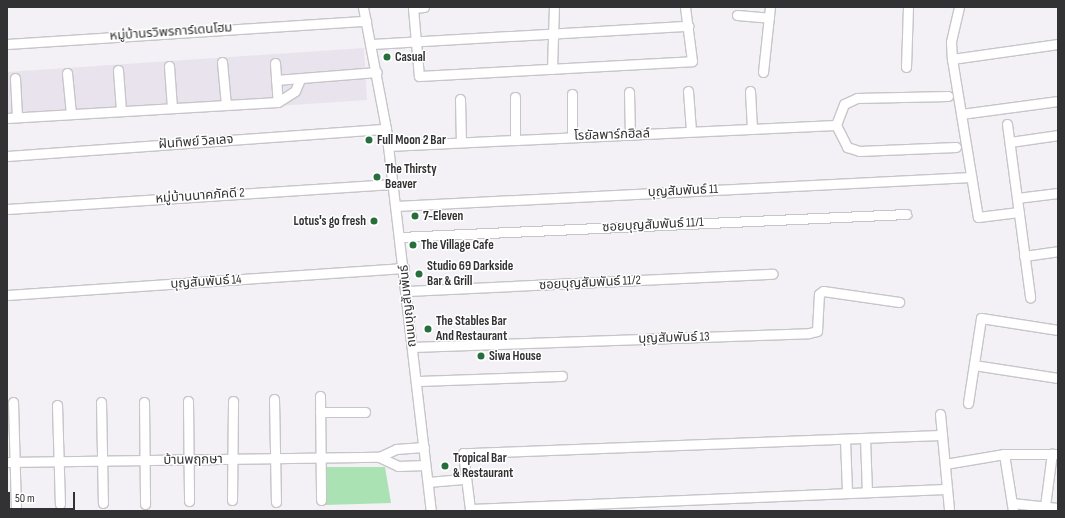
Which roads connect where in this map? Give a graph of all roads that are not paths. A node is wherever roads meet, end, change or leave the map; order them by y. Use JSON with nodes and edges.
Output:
{"nodes":[{"id":1,"x":363,"y":7,"type":"edge"},
{"id":2,"x":424,"y":7,"type":"edge"},
{"id":3,"x":554,"y":7,"type":"edge"},
{"id":4,"x":685,"y":7,"type":"edge"},
{"id":5,"x":770,"y":7,"type":"edge"},
{"id":6,"x":908,"y":7,"type":"edge"},
{"id":7,"x":959,"y":7,"type":"edge"},
{"id":8,"x":737,"y":15,"type":"dead end"},
{"id":9,"x":769,"y":18,"type":"junction"},
{"id":10,"x":366,"y":21,"type":"junction"},
{"id":11,"x":688,"y":26,"type":"junction"},
{"id":12,"x":553,"y":35,"type":"junction"},
{"id":13,"x":417,"y":43,"type":"junction"},
{"id":14,"x":7,"y":44,"type":"edge"},
{"id":15,"x":372,"y":44,"type":"junction"},
{"id":16,"x":1058,"y":44,"type":"edge"},
{"id":17,"x":952,"y":59,"type":"junction"},
{"id":18,"x":222,"y":62,"type":"dead end"},
{"id":19,"x":275,"y":63,"type":"dead end"},
{"id":20,"x":169,"y":66,"type":"dead end"},
{"id":21,"x":906,"y":67,"type":"dead end"},
{"id":22,"x":552,"y":69,"type":"junction"},
{"id":23,"x":118,"y":70,"type":"dead end"},
{"id":24,"x":377,"y":72,"type":"junction"},
{"id":25,"x":763,"y":72,"type":"dead end"},
{"id":26,"x":67,"y":74,"type":"dead end"},
{"id":27,"x":15,"y":78,"type":"dead end"},
{"id":28,"x":300,"y":78,"type":"junction"},
{"id":29,"x":276,"y":80,"type":"junction"},
{"id":30,"x":688,"y":91,"type":"dead end"},
{"id":31,"x":750,"y":91,"type":"dead end"},
{"id":32,"x":629,"y":92,"type":"dead end"},
{"id":33,"x":572,"y":94,"type":"dead end"},
{"id":34,"x":948,"y":96,"type":"dead end"},
{"id":35,"x":515,"y":97,"type":"dead end"},
{"id":36,"x":460,"y":99,"type":"dead end"},
{"id":37,"x":1058,"y":101,"type":"edge"},
{"id":38,"x":278,"y":102,"type":"junction"},
{"id":39,"x":226,"y":105,"type":"junction"},
{"id":40,"x":172,"y":108,"type":"junction"},
{"id":41,"x":121,"y":111,"type":"junction"},
{"id":42,"x":70,"y":114,"type":"junction"},
{"id":43,"x":961,"y":114,"type":"junction"},
{"id":44,"x":7,"y":118,"type":"edge"},
{"id":45,"x":17,"y":118,"type":"junction"},
{"id":46,"x":1007,"y":124,"type":"dead end"},
{"id":47,"x":836,"y":125,"type":"junction"},
{"id":48,"x":386,"y":129,"type":"junction"},
{"id":49,"x":752,"y":129,"type":"junction"},
{"id":50,"x":691,"y":131,"type":"junction"},
{"id":51,"x":630,"y":135,"type":"junction"},
{"id":52,"x":1058,"y":135,"type":"edge"},
{"id":53,"x":572,"y":137,"type":"junction"},
{"id":54,"x":516,"y":139,"type":"junction"},
{"id":55,"x":461,"y":142,"type":"junction"},
{"id":56,"x":1010,"y":142,"type":"junction"},
{"id":57,"x":388,"y":146,"type":"junction"},
{"id":58,"x":956,"y":147,"type":"dead end"},
{"id":59,"x":7,"y":156,"type":"edge"},
{"id":60,"x":971,"y":177,"type":"junction"},
{"id":61,"x":392,"y":184,"type":"junction"},
{"id":62,"x":1058,"y":193,"type":"edge"},
{"id":63,"x":1017,"y":198,"type":"junction"},
{"id":64,"x":396,"y":206,"type":"junction"},
{"id":65,"x":7,"y":209,"type":"edge"},
{"id":66,"x":1019,"y":212,"type":"junction"},
{"id":67,"x":906,"y":214,"type":"dead end"},
{"id":68,"x":400,"y":237,"type":"junction"},
{"id":69,"x":1058,"y":251,"type":"edge"},
{"id":70,"x":1024,"y":256,"type":"junction"},
{"id":71,"x":404,"y":268,"type":"junction"},
{"id":72,"x":773,"y":274,"type":"dead end"},
{"id":73,"x":407,"y":291,"type":"junction"},
{"id":74,"x":7,"y":295,"type":"edge"},
{"id":75,"x":1030,"y":297,"type":"dead end"},
{"id":76,"x":898,"y":302,"type":"dead end"},
{"id":77,"x":1058,"y":330,"type":"edge"},
{"id":78,"x":412,"y":347,"type":"junction"},
{"id":79,"x":974,"y":365,"type":"junction"},
{"id":80,"x":562,"y":376,"type":"dead end"},
{"id":81,"x":1058,"y":378,"type":"edge"},
{"id":82,"x":416,"y":380,"type":"junction"},
{"id":83,"x":320,"y":396,"type":"dead end"},
{"id":84,"x":274,"y":399,"type":"dead end"},
{"id":85,"x":188,"y":401,"type":"dead end"},
{"id":86,"x":233,"y":401,"type":"dead end"},
{"id":87,"x":13,"y":402,"type":"dead end"},
{"id":88,"x":101,"y":402,"type":"dead end"},
{"id":89,"x":144,"y":402,"type":"dead end"},
{"id":90,"x":968,"y":403,"type":"dead end"},
{"id":91,"x":57,"y":405,"type":"dead end"},
{"id":92,"x":320,"y":412,"type":"junction"},
{"id":93,"x":366,"y":412,"type":"dead end"},
{"id":94,"x":940,"y":414,"type":"dead end"},
{"id":95,"x":942,"y":435,"type":"junction"},
{"id":96,"x":865,"y":438,"type":"junction"},
{"id":97,"x":845,"y":439,"type":"junction"},
{"id":98,"x":424,"y":447,"type":"junction"},
{"id":99,"x":1055,"y":453,"type":"edge"},
{"id":100,"x":1004,"y":454,"type":"junction"},
{"id":101,"x":379,"y":457,"type":"junction"},
{"id":102,"x":321,"y":458,"type":"junction"},
{"id":103,"x":233,"y":459,"type":"junction"},
{"id":104,"x":275,"y":459,"type":"junction"},
{"id":105,"x":145,"y":460,"type":"junction"},
{"id":106,"x":190,"y":460,"type":"junction"},
{"id":107,"x":102,"y":461,"type":"junction"},
{"id":108,"x":11,"y":462,"type":"edge"},
{"id":109,"x":58,"y":462,"type":"junction"},
{"id":110,"x":945,"y":464,"type":"junction"},
{"id":111,"x":426,"y":465,"type":"junction"},
{"id":112,"x":466,"y":479,"type":"junction"},
{"id":113,"x":428,"y":482,"type":"junction"},
{"id":114,"x":947,"y":490,"type":"junction"},
{"id":115,"x":847,"y":492,"type":"junction"},
{"id":116,"x":867,"y":492,"type":"junction"},
{"id":117,"x":232,"y":500,"type":"dead end"},
{"id":118,"x":321,"y":500,"type":"dead end"},
{"id":119,"x":189,"y":501,"type":"dead end"},
{"id":120,"x":276,"y":502,"type":"dead end"},
{"id":121,"x":103,"y":503,"type":"dead end"},
{"id":122,"x":60,"y":504,"type":"dead end"},
{"id":123,"x":145,"y":504,"type":"dead end"},
{"id":124,"x":16,"y":507,"type":"dead end"},
{"id":125,"x":1012,"y":507,"type":"edge"},
{"id":126,"x":1051,"y":508,"type":"edge"},
{"id":127,"x":949,"y":509,"type":"dead end"},
{"id":128,"x":431,"y":511,"type":"edge"}],
"edges":[{"from":1,"to":10,"type":"street","name":"ถนนบุญสัมพันธ์"},
{"from":2,"to":13,"type":"street"},
{"from":3,"to":12,"type":"street"},
{"from":4,"to":11,"type":"street"},
{"from":5,"to":9,"type":"street"},
{"from":6,"to":21,"type":"street"},
{"from":7,"to":17,"type":"street"},
{"from":8,"to":9,"type":"street"},
{"from":9,"to":25,"type":"street"},
{"from":10,"to":14,"type":"street","name":"หมู่บ้านรวิพรการ์เดนโฮม"},
{"from":10,"to":15,"type":"street","name":"ถนนบุญสัมพันธ์"},
{"from":11,"to":12,"type":"street"},
{"from":11,"to":22,"type":"street"},
{"from":12,"to":13,"type":"street"},
{"from":12,"to":22,"type":"street"},
{"from":13,"to":15,"type":"street"},
{"from":13,"to":22,"type":"street"},
{"from":15,"to":24,"type":"street","name":"ถนนบุญสัมพันธ์"},
{"from":16,"to":17,"type":"street"},
{"from":17,"to":43,"type":"street"},
{"from":18,"to":39,"type":"street"},
{"from":19,"to":29,"type":"street"},
{"from":20,"to":40,"type":"street"},
{"from":23,"to":41,"type":"street"},
{"from":24,"to":28,"type":"street"},
{"from":24,"to":48,"type":"street","name":"ถนนบุญสัมพันธ์"},
{"from":26,"to":42,"type":"street"},
{"from":27,"to":45,"type":"street"},
{"from":28,"to":29,"type":"street"},
{"from":28,"to":38,"type":"street"},
{"from":29,"to":38,"type":"street"},
{"from":30,"to":50,"type":"street"},
{"from":31,"to":49,"type":"street"},
{"from":32,"to":51,"type":"street"},
{"from":33,"to":53,"type":"street"},
{"from":34,"to":47,"type":"street"},
{"from":35,"to":54,"type":"street"},
{"from":36,"to":55,"type":"street"},
{"from":37,"to":43,"type":"street"},
{"from":38,"to":39,"type":"street"},
{"from":39,"to":40,"type":"street"},
{"from":40,"to":41,"type":"street"},
{"from":41,"to":42,"type":"street"},
{"from":42,"to":45,"type":"street"},
{"from":43,"to":60,"type":"street"},
{"from":44,"to":45,"type":"street"},
{"from":46,"to":56,"type":"street"},
{"from":47,"to":49,"type":"street","name":"โรยัลพาร์กฮิลล์"},
{"from":47,"to":58,"type":"street"},
{"from":48,"to":57,"type":"street","name":"ถนนบุญสัมพันธ์"},
{"from":48,"to":59,"type":"street","name":"ฝันทิพย์ วิลเลจ"},
{"from":49,"to":50,"type":"street","name":"โรยัลพาร์กฮิลล์"},
{"from":50,"to":51,"type":"street","name":"โรยัลพาร์กฮิลล์"},
{"from":51,"to":53,"type":"street","name":"โรยัลพาร์กฮิลล์"},
{"from":52,"to":56,"type":"street"},
{"from":53,"to":54,"type":"street","name":"โรยัลพาร์กฮิลล์"},
{"from":54,"to":55,"type":"street","name":"โรยัลพาร์กฮิลล์"},
{"from":55,"to":57,"type":"street","name":"โรยัลพาร์กฮิลล์"},
{"from":56,"to":63,"type":"street"},
{"from":57,"to":61,"type":"street","name":"ถนนบุญสัมพันธ์"},
{"from":60,"to":64,"type":"street","name":"บุญสัมพันธ์ 11"},
{"from":60,"to":66,"type":"street"},
{"from":61,"to":64,"type":"street","name":"ถนนบุญสัมพันธ์"},
{"from":61,"to":65,"type":"street","name":"หมู่บ้านนาคภัคดี 2"},
{"from":62,"to":63,"type":"street"},
{"from":63,"to":66,"type":"street"},
{"from":64,"to":68,"type":"street","name":"ถนนบุญสัมพันธ์"},
{"from":66,"to":70,"type":"street"},
{"from":67,"to":68,"type":"street","name":"ซอยบุญสัมพันธ์ 11/1"},
{"from":68,"to":71,"type":"street","name":"ถนนบุญสัมพันธ์"},
{"from":69,"to":70,"type":"street"},
{"from":70,"to":75,"type":"street"},
{"from":71,"to":73,"type":"street","name":"ถนนบุญสัมพันธ์"},
{"from":71,"to":74,"type":"street","name":"บุญสัมพันธ์ 14"},
{"from":72,"to":73,"type":"street","name":"ซอยบุญสัมพันธ์ 11/2"},
{"from":73,"to":78,"type":"street","name":"ถนนบุญสัมพันธ์"},
{"from":76,"to":78,"type":"street","name":"บุญสัมพันธ์ 13"},
{"from":77,"to":79,"type":"street"},
{"from":78,"to":82,"type":"street","name":"ถนนบุญสัมพันธ์"},
{"from":79,"to":81,"type":"street"},
{"from":79,"to":90,"type":"street"},
{"from":80,"to":82,"type":"street"},
{"from":82,"to":98,"type":"street","name":"ถนนบุญสัมพันธ์"},
{"from":83,"to":92,"type":"street"},
{"from":84,"to":104,"type":"street"},
{"from":85,"to":106,"type":"street"},
{"from":86,"to":103,"type":"street"},
{"from":87,"to":108,"type":"street"},
{"from":88,"to":107,"type":"street"},
{"from":89,"to":105,"type":"street"},
{"from":91,"to":109,"type":"street"},
{"from":92,"to":93,"type":"street"},
{"from":92,"to":102,"type":"street"},
{"from":94,"to":95,"type":"street"},
{"from":95,"to":96,"type":"street"},
{"from":95,"to":110,"type":"street"},
{"from":96,"to":97,"type":"street"},
{"from":96,"to":116,"type":"street"},
{"from":97,"to":112,"type":"street"},
{"from":97,"to":115,"type":"street"},
{"from":98,"to":101,"type":"street","name":"บ้านพฤกษา"},
{"from":98,"to":111,"type":"street","name":"ถนนบุญสัมพันธ์"},
{"from":99,"to":100,"type":"street"},
{"from":99,"to":126,"type":"street"},
{"from":100,"to":110,"type":"street"},
{"from":100,"to":125,"type":"street"},
{"from":101,"to":102,"type":"street","name":"บ้านพฤกษา"},
{"from":101,"to":111,"type":"street","name":"บ้านพฤกษา"},
{"from":102,"to":104,"type":"street","name":"บ้านพฤกษา"},
{"from":102,"to":118,"type":"street"},
{"from":103,"to":104,"type":"street","name":"บ้านพฤกษา"},
{"from":103,"to":106,"type":"street","name":"บ้านพฤกษา"},
{"from":103,"to":117,"type":"street"},
{"from":104,"to":120,"type":"street"},
{"from":105,"to":106,"type":"street","name":"บ้านพฤกษา"},
{"from":105,"to":107,"type":"street","name":"บ้านพฤกษา"},
{"from":105,"to":123,"type":"street"},
{"from":106,"to":119,"type":"street"},
{"from":107,"to":109,"type":"street","name":"บ้านพฤกษา"},
{"from":107,"to":121,"type":"street"},
{"from":108,"to":109,"type":"street","name":"บ้านพฤกษา"},
{"from":108,"to":124,"type":"street"},
{"from":109,"to":122,"type":"street"},
{"from":110,"to":114,"type":"street"},
{"from":111,"to":113,"type":"street","name":"ถนนบุญสัมพันธ์"},
{"from":112,"to":113,"type":"street"},
{"from":112,"to":115,"type":"street"},
{"from":113,"to":128,"type":"street","name":"ถนนบุญสัมพันธ์"},
{"from":114,"to":116,"type":"street"},
{"from":114,"to":127,"type":"street"},
{"from":115,"to":116,"type":"street"},
{"from":125,"to":126,"type":"street"}]}
